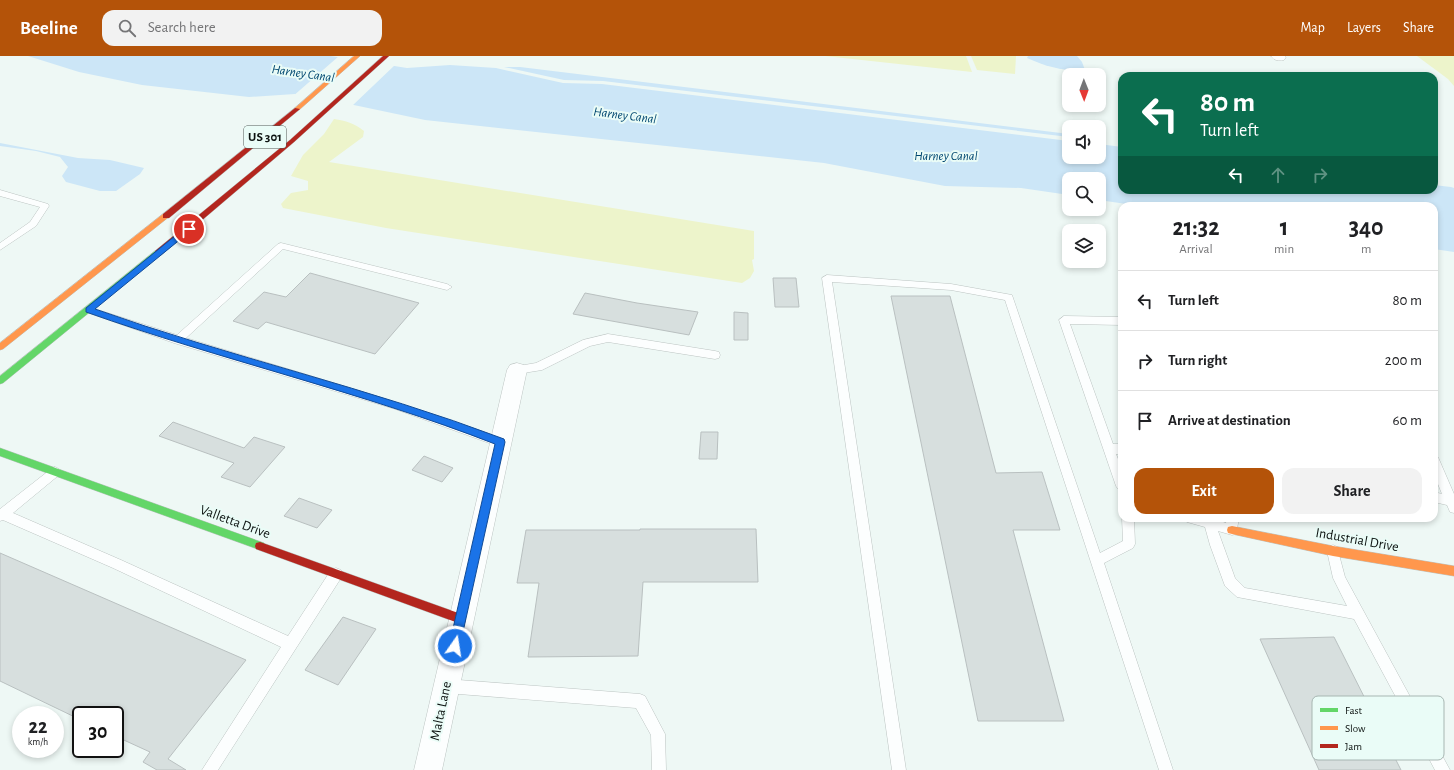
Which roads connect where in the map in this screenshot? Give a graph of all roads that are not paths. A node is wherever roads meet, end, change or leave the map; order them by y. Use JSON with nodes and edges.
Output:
{"nodes":[{"id":1,"x":357,"y":56,"type":"edge"},
{"id":2,"x":373,"y":56,"type":"edge"},
{"id":3,"x":386,"y":56,"type":"edge"},
{"id":4,"x":328,"y":111,"type":"junction"},
{"id":5,"x":0,"y":193,"type":"edge"},
{"id":6,"x":0,"y":247,"type":"edge"},
{"id":7,"x":447,"y":287,"type":"dead end"},
{"id":8,"x":89,"y":310,"type":"junction"},
{"id":9,"x":1118,"y":321,"type":"edge"},
{"id":10,"x":178,"y":340,"type":"junction"},
{"id":11,"x":0,"y":347,"type":"edge"},
{"id":12,"x":715,"y":355,"type":"dead end"},
{"id":13,"x":517,"y":370,"type":"joint"},
{"id":14,"x":0,"y":381,"type":"edge"},
{"id":15,"x":500,"y":442,"type":"junction"},
{"id":16,"x":1109,"y":449,"type":"junction"},
{"id":17,"x":1118,"y":449,"type":"edge"},
{"id":18,"x":0,"y":452,"type":"edge"},
{"id":19,"x":1438,"y":469,"type":"edge"},
{"id":20,"x":55,"y":472,"type":"junction"},
{"id":21,"x":1118,"y":475,"type":"edge"},
{"id":22,"x":1438,"y":498,"type":"edge"},
{"id":23,"x":1453,"y":503,"type":"edge"},
{"id":24,"x":1,"y":515,"type":"edge"},
{"id":25,"x":1128,"y":522,"type":"edge"},
{"id":26,"x":1206,"y":522,"type":"edge"},
{"id":27,"x":1210,"y":523,"type":"junction"},
{"id":28,"x":1232,"y":524,"type":"edge"},
{"id":29,"x":1333,"y":551,"type":"junction"},
{"id":30,"x":1096,"y":561,"type":"junction"},
{"id":31,"x":1454,"y":571,"type":"edge"},
{"id":32,"x":336,"y":574,"type":"junction"},
{"id":33,"x":1359,"y":614,"type":"junction"},
{"id":34,"x":461,"y":619,"type":"junction"},
{"id":35,"x":290,"y":644,"type":"junction"},
{"id":36,"x":446,"y":686,"type":"junction"},
{"id":37,"x":1403,"y":696,"type":"edge"},
{"id":38,"x":1438,"y":760,"type":"edge"},
{"id":39,"x":209,"y":770,"type":"edge"},
{"id":40,"x":428,"y":770,"type":"edge"},
{"id":41,"x":659,"y":770,"type":"edge"},
{"id":42,"x":899,"y":770,"type":"edge"},
{"id":43,"x":1166,"y":770,"type":"edge"},
{"id":44,"x":1443,"y":770,"type":"edge"}],
"edges":[{"from":1,"to":11,"type":"main road","number":"US 301"},
{"from":2,"to":4,"type":"main road"},
{"from":3,"to":4,"type":"main road","number":"US 301"},
{"from":4,"to":8,"type":"main road","number":"US 301"},
{"from":5,"to":6,"type":"lane"},
{"from":7,"to":10,"type":"lane"},
{"from":8,"to":10,"type":"lane"},
{"from":8,"to":14,"type":"main road","number":"US 301"},
{"from":9,"to":16,"type":"lane"},
{"from":10,"to":15,"type":"lane"},
{"from":12,"to":13,"type":"lane"},
{"from":13,"to":15,"type":"street","name":"Malta Lane"},
{"from":15,"to":34,"type":"street","name":"Malta Lane"},
{"from":16,"to":17,"type":"lane"},
{"from":16,"to":21,"type":"lane"},
{"from":18,"to":20,"type":"main road","name":"Valletta Drive"},
{"from":19,"to":23,"type":"lane"},
{"from":20,"to":24,"type":"lane"},
{"from":20,"to":32,"type":"main road","name":"Valletta Drive"},
{"from":22,"to":23,"type":"lane"},
{"from":24,"to":35,"type":"lane"},
{"from":25,"to":30,"type":"lane"},
{"from":26,"to":27,"type":"lane"},
{"from":27,"to":28,"type":"lane"},
{"from":27,"to":33,"type":"lane"},
{"from":28,"to":29,"type":"main road","name":"Industrial Drive"},
{"from":29,"to":31,"type":"main road","name":"Industrial Drive"},
{"from":29,"to":33,"type":"lane"},
{"from":30,"to":42,"type":"lane"},
{"from":30,"to":43,"type":"lane"},
{"from":32,"to":34,"type":"main road","name":"Valletta Drive"},
{"from":32,"to":35,"type":"lane"},
{"from":33,"to":37,"type":"lane"},
{"from":34,"to":36,"type":"street","name":"Malta Lane"},
{"from":35,"to":39,"type":"lane"},
{"from":36,"to":40,"type":"street","name":"Malta Lane"},
{"from":36,"to":41,"type":"lane"},
{"from":38,"to":44,"type":"lane"}]}
